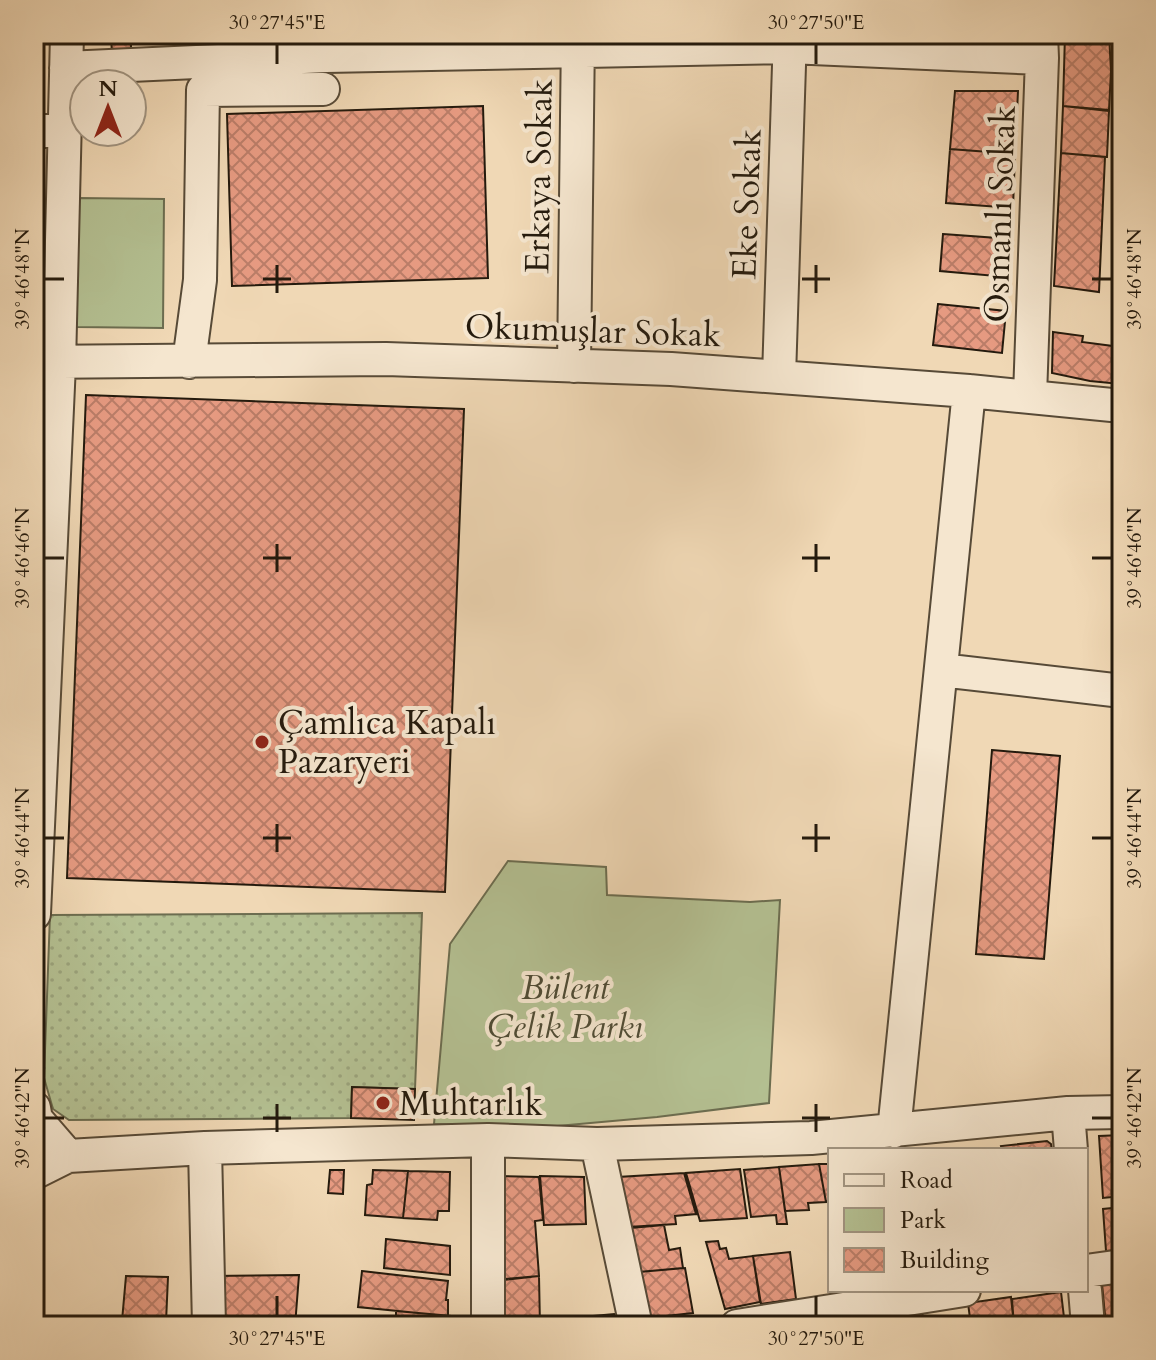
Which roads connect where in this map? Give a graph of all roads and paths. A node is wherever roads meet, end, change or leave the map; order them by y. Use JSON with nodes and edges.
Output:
{"nodes":[{"id":1,"x":67,"y":34,"type":"edge"},
{"id":2,"x":789,"y":40,"type":"edge"},
{"id":3,"x":578,"y":42,"type":"edge"},
{"id":4,"x":326,"y":45,"type":"edge"},
{"id":5,"x":1042,"y":46,"type":"edge"},
{"id":6,"x":66,"y":68,"type":"junction"},
{"id":7,"x":323,"y":89,"type":"dead end"},
{"id":8,"x":49,"y":131,"type":"edge"},
{"id":9,"x":189,"y":362,"type":"junction"},
{"id":10,"x":46,"y":363,"type":"edge"},
{"id":11,"x":574,"y":366,"type":"junction"},
{"id":12,"x":779,"y":377,"type":"junction"},
{"id":13,"x":969,"y":391,"type":"junction"},
{"id":14,"x":1030,"y":396,"type":"junction"},
{"id":15,"x":1122,"y":406,"type":"edge"},
{"id":16,"x":42,"y":559,"type":"edge"},
{"id":17,"x":941,"y":670,"type":"junction"},
{"id":18,"x":1122,"y":691,"type":"edge"},
{"id":19,"x":37,"y":774,"type":"edge"},
{"id":20,"x":34,"y":914,"type":"edge"},
{"id":21,"x":34,"y":1108,"type":"edge"},
{"id":22,"x":1122,"y":1112,"type":"edge"},
{"id":23,"x":1068,"y":1113,"type":"junction"},
{"id":24,"x":894,"y":1131,"type":"junction"},
{"id":25,"x":488,"y":1140,"type":"junction"},
{"id":26,"x":597,"y":1144,"type":"junction"},
{"id":27,"x":205,"y":1148,"type":"junction"},
{"id":28,"x":1071,"y":1148,"type":"edge"},
{"id":29,"x":68,"y":1156,"type":"junction"},
{"id":30,"x":34,"y":1173,"type":"edge"},
{"id":31,"x":1122,"y":1266,"type":"edge"},
{"id":32,"x":1088,"y":1271,"type":"edge"},
{"id":33,"x":951,"y":1292,"type":"edge"},
{"id":34,"x":1085,"y":1292,"type":"edge"},
{"id":35,"x":209,"y":1326,"type":"edge"},
{"id":36,"x":488,"y":1326,"type":"edge"},
{"id":37,"x":636,"y":1326,"type":"edge"},
{"id":38,"x":737,"y":1326,"type":"edge"},
{"id":39,"x":1088,"y":1326,"type":"edge"}],
"edges":[{"from":1,"to":6,"type":"street"},
{"from":2,"to":3,"type":"street"},
{"from":2,"to":5,"type":"street"},
{"from":2,"to":12,"type":"street","name":"Eke Sokak"},
{"from":3,"to":4,"type":"street"},
{"from":3,"to":11,"type":"street","name":"Erkaya Sokak"},
{"from":4,"to":6,"type":"street"},
{"from":5,"to":14,"type":"street","name":"Osmanlı Sokak"},
{"from":6,"to":8,"type":"street"},
{"from":7,"to":9,"type":"street"},
{"from":8,"to":10,"type":"street"},
{"from":9,"to":10,"type":"street","name":"Okumuşlar Sokak"},
{"from":9,"to":11,"type":"street","name":"Okumuşlar Sokak"},
{"from":10,"to":16,"type":"street"},
{"from":11,"to":12,"type":"street","name":"Okumuşlar Sokak"},
{"from":12,"to":13,"type":"street","name":"Okumuşlar Sokak"},
{"from":13,"to":14,"type":"street","name":"Okumuşlar Sokak"},
{"from":13,"to":17,"type":"street"},
{"from":14,"to":15,"type":"street","name":"Okumuşlar Sokak"},
{"from":16,"to":19,"type":"street"},
{"from":17,"to":18,"type":"street"},
{"from":17,"to":24,"type":"street"},
{"from":19,"to":20,"type":"street"},
{"from":21,"to":29,"type":"street"},
{"from":22,"to":23,"type":"street"},
{"from":23,"to":24,"type":"street"},
{"from":23,"to":28,"type":"street"},
{"from":24,"to":26,"type":"street"},
{"from":25,"to":26,"type":"street"},
{"from":25,"to":27,"type":"street"},
{"from":25,"to":36,"type":"street"},
{"from":26,"to":37,"type":"street"},
{"from":27,"to":29,"type":"street"},
{"from":27,"to":35,"type":"street"},
{"from":29,"to":30,"type":"street"},
{"from":31,"to":32,"type":"street"},
{"from":33,"to":38,"type":"street"},
{"from":34,"to":39,"type":"street"}]}
